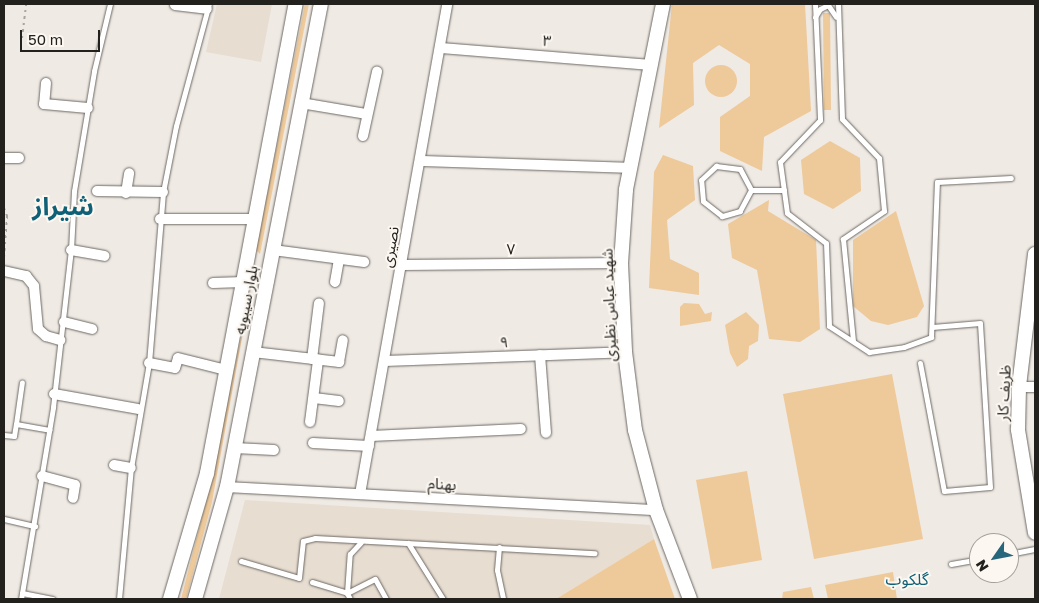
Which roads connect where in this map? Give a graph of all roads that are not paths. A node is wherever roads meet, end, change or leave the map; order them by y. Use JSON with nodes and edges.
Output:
{"nodes":[{"id":1,"x":110,"y":4,"type":"edge"},
{"id":2,"x":296,"y":4,"type":"edge"},
{"id":3,"x":321,"y":4,"type":"edge"},
{"id":4,"x":447,"y":4,"type":"edge"},
{"id":5,"x":663,"y":4,"type":"edge"},
{"id":6,"x":815,"y":4,"type":"edge"},
{"id":7,"x":838,"y":4,"type":"edge"},
{"id":8,"x":175,"y":5,"type":"edge"},
{"id":9,"x":208,"y":6,"type":"edge"},
{"id":10,"x":815,"y":17,"type":"junction"},
{"id":11,"x":838,"y":25,"type":"junction"},
{"id":12,"x":440,"y":48,"type":"junction"},
{"id":13,"x":652,"y":65,"type":"junction"},
{"id":14,"x":377,"y":72,"type":"dead end"},
{"id":15,"x":46,"y":83,"type":"dead end"},
{"id":16,"x":301,"y":103,"type":"junction"},
{"id":17,"x":88,"y":108,"type":"junction"},
{"id":18,"x":367,"y":114,"type":"junction"},
{"id":19,"x":363,"y":136,"type":"dead end"},
{"id":20,"x":4,"y":158,"type":"edge"},
{"id":21,"x":19,"y":158,"type":"dead end"},
{"id":22,"x":420,"y":161,"type":"junction"},
{"id":23,"x":628,"y":168,"type":"junction"},
{"id":24,"x":129,"y":173,"type":"dead end"},
{"id":25,"x":1011,"y":178,"type":"dead end"},
{"id":26,"x":751,"y":190,"type":"junction"},
{"id":27,"x":784,"y":190,"type":"junction"},
{"id":28,"x":97,"y":191,"type":"dead end"},
{"id":29,"x":164,"y":192,"type":"junction"},
{"id":30,"x":126,"y":193,"type":"junction"},
{"id":31,"x":160,"y":219,"type":"junction"},
{"id":32,"x":254,"y":219,"type":"junction"},
{"id":33,"x":71,"y":250,"type":"junction"},
{"id":34,"x":272,"y":250,"type":"junction"},
{"id":35,"x":1035,"y":254,"type":"edge"},
{"id":36,"x":104,"y":256,"type":"dead end"},
{"id":37,"x":339,"y":258,"type":"junction"},
{"id":38,"x":364,"y":262,"type":"dead end"},
{"id":39,"x":246,"y":263,"type":"junction"},
{"id":40,"x":621,"y":263,"type":"junction"},
{"id":41,"x":402,"y":265,"type":"junction"},
{"id":42,"x":269,"y":266,"type":"junction"},
{"id":43,"x":4,"y":271,"type":"edge"},
{"id":44,"x":243,"y":282,"type":"junction"},
{"id":45,"x":335,"y":282,"type":"dead end"},
{"id":46,"x":213,"y":283,"type":"dead end"},
{"id":47,"x":1032,"y":292,"type":"edge"},
{"id":48,"x":319,"y":303,"type":"dead end"},
{"id":49,"x":64,"y":322,"type":"junction"},
{"id":50,"x":932,"y":327,"type":"junction"},
{"id":51,"x":92,"y":329,"type":"dead end"},
{"id":52,"x":60,"y":340,"type":"junction"},
{"id":53,"x":343,"y":340,"type":"dead end"},
{"id":54,"x":853,"y":341,"type":"junction"},
{"id":55,"x":253,"y":352,"type":"junction"},
{"id":56,"x":624,"y":352,"type":"junction"},
{"id":57,"x":540,"y":356,"type":"junction"},
{"id":58,"x":315,"y":359,"type":"junction"},
{"id":59,"x":385,"y":361,"type":"junction"},
{"id":60,"x":149,"y":363,"type":"junction"},
{"id":61,"x":920,"y":363,"type":"dead end"},
{"id":62,"x":226,"y":370,"type":"junction"},
{"id":63,"x":22,"y":382,"type":"dead end"},
{"id":64,"x":1019,"y":387,"type":"junction"},
{"id":65,"x":1035,"y":388,"type":"edge"},
{"id":66,"x":54,"y":394,"type":"junction"},
{"id":67,"x":314,"y":398,"type":"junction"},
{"id":68,"x":338,"y":401,"type":"dead end"},
{"id":69,"x":138,"y":409,"type":"junction"},
{"id":70,"x":310,"y":422,"type":"dead end"},
{"id":71,"x":16,"y":424,"type":"junction"},
{"id":72,"x":521,"y":429,"type":"dead end"},
{"id":73,"x":49,"y":430,"type":"junction"},
{"id":74,"x":546,"y":433,"type":"dead end"},
{"id":75,"x":4,"y":434,"type":"edge"},
{"id":76,"x":370,"y":441,"type":"junction"},
{"id":77,"x":314,"y":443,"type":"dead end"},
{"id":78,"x":235,"y":448,"type":"junction"},
{"id":79,"x":274,"y":450,"type":"dead end"},
{"id":80,"x":114,"y":465,"type":"dead end"},
{"id":81,"x":131,"y":468,"type":"junction"},
{"id":82,"x":1029,"y":474,"type":"edge"},
{"id":83,"x":42,"y":476,"type":"junction"},
{"id":84,"x":227,"y":487,"type":"junction"},
{"id":85,"x":360,"y":494,"type":"junction"},
{"id":86,"x":73,"y":498,"type":"dead end"},
{"id":87,"x":656,"y":510,"type":"junction"},
{"id":88,"x":4,"y":519,"type":"edge"},
{"id":89,"x":35,"y":526,"type":"junction"},
{"id":90,"x":1035,"y":533,"type":"edge"},
{"id":91,"x":360,"y":542,"type":"junction"},
{"id":92,"x":408,"y":543,"type":"junction"},
{"id":93,"x":500,"y":547,"type":"junction"},
{"id":94,"x":1035,"y":549,"type":"edge"},
{"id":95,"x":1019,"y":552,"type":"edge"},
{"id":96,"x":595,"y":553,"type":"dead end"},
{"id":97,"x":969,"y":561,"type":"edge"},
{"id":98,"x":242,"y":562,"type":"dead end"},
{"id":99,"x":951,"y":564,"type":"dead end"},
{"id":100,"x":312,"y":582,"type":"dead end"},
{"id":101,"x":347,"y":593,"type":"junction"},
{"id":102,"x":21,"y":596,"type":"edge"},
{"id":103,"x":52,"y":599,"type":"edge"},
{"id":104,"x":119,"y":599,"type":"edge"},
{"id":105,"x":170,"y":599,"type":"edge"},
{"id":106,"x":195,"y":599,"type":"edge"},
{"id":107,"x":350,"y":599,"type":"edge"},
{"id":108,"x":386,"y":599,"type":"edge"},
{"id":109,"x":443,"y":599,"type":"edge"},
{"id":110,"x":503,"y":599,"type":"edge"},
{"id":111,"x":690,"y":599,"type":"edge"}],
"edges":[{"from":1,"to":17,"type":"lane"},
{"from":2,"to":32,"type":"main road","name":"بلوار سیبویه"},
{"from":3,"to":16,"type":"main road","name":"بلوار سیبویه"},
{"from":4,"to":12,"type":"street","name":"نصیری"},
{"from":5,"to":13,"type":"main road","name":"شهید عباس نظیری"},
{"from":6,"to":10,"type":"lane"},
{"from":7,"to":11,"type":"lane"},
{"from":8,"to":9,"type":"street"},
{"from":9,"to":29,"type":"lane"},
{"from":10,"to":11,"type":"lane"},
{"from":10,"to":27,"type":"lane"},
{"from":11,"to":54,"type":"lane"},
{"from":12,"to":13,"type":"street","name":"۳"},
{"from":12,"to":22,"type":"street","name":"نصیری"},
{"from":13,"to":23,"type":"main road","name":"شهید عباس نظیری"},
{"from":14,"to":18,"type":"street"},
{"from":15,"to":17,"type":"street"},
{"from":16,"to":18,"type":"street"},
{"from":16,"to":34,"type":"main road","name":"بلوار سیبویه"},
{"from":17,"to":33,"type":"lane"},
{"from":18,"to":19,"type":"street"},
{"from":20,"to":21,"type":"street"},
{"from":22,"to":23,"type":"street"},
{"from":22,"to":41,"type":"street","name":"نصیری"},
{"from":23,"to":40,"type":"main road","name":"شهید عباس نظیری"},
{"from":24,"to":30,"type":"street"},
{"from":25,"to":50,"type":"lane"},
{"from":26,"to":26,"type":"lane"},
{"from":26,"to":27,"type":"lane"},
{"from":27,"to":54,"type":"lane"},
{"from":28,"to":30,"type":"street"},
{"from":29,"to":30,"type":"street"},
{"from":29,"to":31,"type":"lane"},
{"from":31,"to":32,"type":"street"},
{"from":31,"to":60,"type":"lane"},
{"from":32,"to":39,"type":"main road","name":"بلوار سیبویه"},
{"from":33,"to":36,"type":"street"},
{"from":33,"to":49,"type":"lane"},
{"from":34,"to":37,"type":"street"},
{"from":34,"to":42,"type":"main road","name":"بلوار سیبویه"},
{"from":35,"to":47,"type":"main road","name":"ظریف کار"},
{"from":37,"to":38,"type":"street"},
{"from":37,"to":45,"type":"street"},
{"from":39,"to":42,"type":"main road"},
{"from":39,"to":44,"type":"main road","name":"بلوار سیبویه"},
{"from":40,"to":41,"type":"street","name":"۷"},
{"from":40,"to":56,"type":"main road","name":"شهید عباس نظیری"},
{"from":41,"to":59,"type":"street","name":"نصیری"},
{"from":42,"to":55,"type":"main road","name":"بلوار سیبویه"},
{"from":43,"to":52,"type":"street"},
{"from":44,"to":46,"type":"street"},
{"from":44,"to":62,"type":"main road","name":"بلوار سیبویه"},
{"from":47,"to":64,"type":"main road","name":"ظریف کار"},
{"from":48,"to":58,"type":"street"},
{"from":49,"to":51,"type":"street"},
{"from":49,"to":52,"type":"lane"},
{"from":50,"to":54,"type":"lane"},
{"from":50,"to":61,"type":"lane"},
{"from":52,"to":66,"type":"lane"},
{"from":53,"to":58,"type":"street"},
{"from":55,"to":58,"type":"street"},
{"from":55,"to":78,"type":"main road","name":"بلوار سیبویه"},
{"from":56,"to":57,"type":"street","name":"۹"},
{"from":56,"to":87,"type":"main road","name":"شهید عباس نظیری"},
{"from":57,"to":59,"type":"street","name":"۹"},
{"from":57,"to":74,"type":"street"},
{"from":58,"to":67,"type":"street"},
{"from":59,"to":76,"type":"street","name":"نصیری"},
{"from":60,"to":62,"type":"street"},
{"from":60,"to":69,"type":"lane"},
{"from":62,"to":105,"type":"main road","name":"بلوار سیبویه"},
{"from":63,"to":71,"type":"lane"},
{"from":64,"to":65,"type":"street"},
{"from":64,"to":82,"type":"main road","name":"ظریف کار"},
{"from":66,"to":69,"type":"street"},
{"from":66,"to":73,"type":"lane"},
{"from":67,"to":68,"type":"street"},
{"from":67,"to":70,"type":"street"},
{"from":69,"to":81,"type":"lane"},
{"from":71,"to":73,"type":"lane"},
{"from":71,"to":75,"type":"lane"},
{"from":72,"to":76,"type":"street"},
{"from":73,"to":83,"type":"lane"},
{"from":76,"to":77,"type":"street"},
{"from":76,"to":85,"type":"street","name":"نصیری"},
{"from":78,"to":79,"type":"street"},
{"from":78,"to":84,"type":"main road","name":"بلوار سیبویه"},
{"from":80,"to":81,"type":"street"},
{"from":81,"to":104,"type":"lane"},
{"from":82,"to":90,"type":"main road","name":"ظریف کار"},
{"from":83,"to":86,"type":"street"},
{"from":83,"to":89,"type":"lane"},
{"from":84,"to":85,"type":"street","name":"بهنام"},
{"from":84,"to":106,"type":"main road","name":"بلوار سیبویه"},
{"from":85,"to":87,"type":"street","name":"بهنام"},
{"from":87,"to":111,"type":"main road","name":"شهید عباس نظیری"},
{"from":88,"to":89,"type":"lane"},
{"from":89,"to":102,"type":"lane"},
{"from":91,"to":92,"type":"lane"},
{"from":91,"to":98,"type":"lane"},
{"from":91,"to":101,"type":"lane"},
{"from":92,"to":93,"type":"lane"},
{"from":92,"to":109,"type":"lane"},
{"from":93,"to":96,"type":"lane"},
{"from":93,"to":110,"type":"lane"},
{"from":94,"to":95,"type":"lane"},
{"from":97,"to":99,"type":"lane"},
{"from":100,"to":101,"type":"lane"},
{"from":101,"to":107,"type":"lane"},
{"from":101,"to":108,"type":"lane"},
{"from":102,"to":103,"type":"lane"}]}
